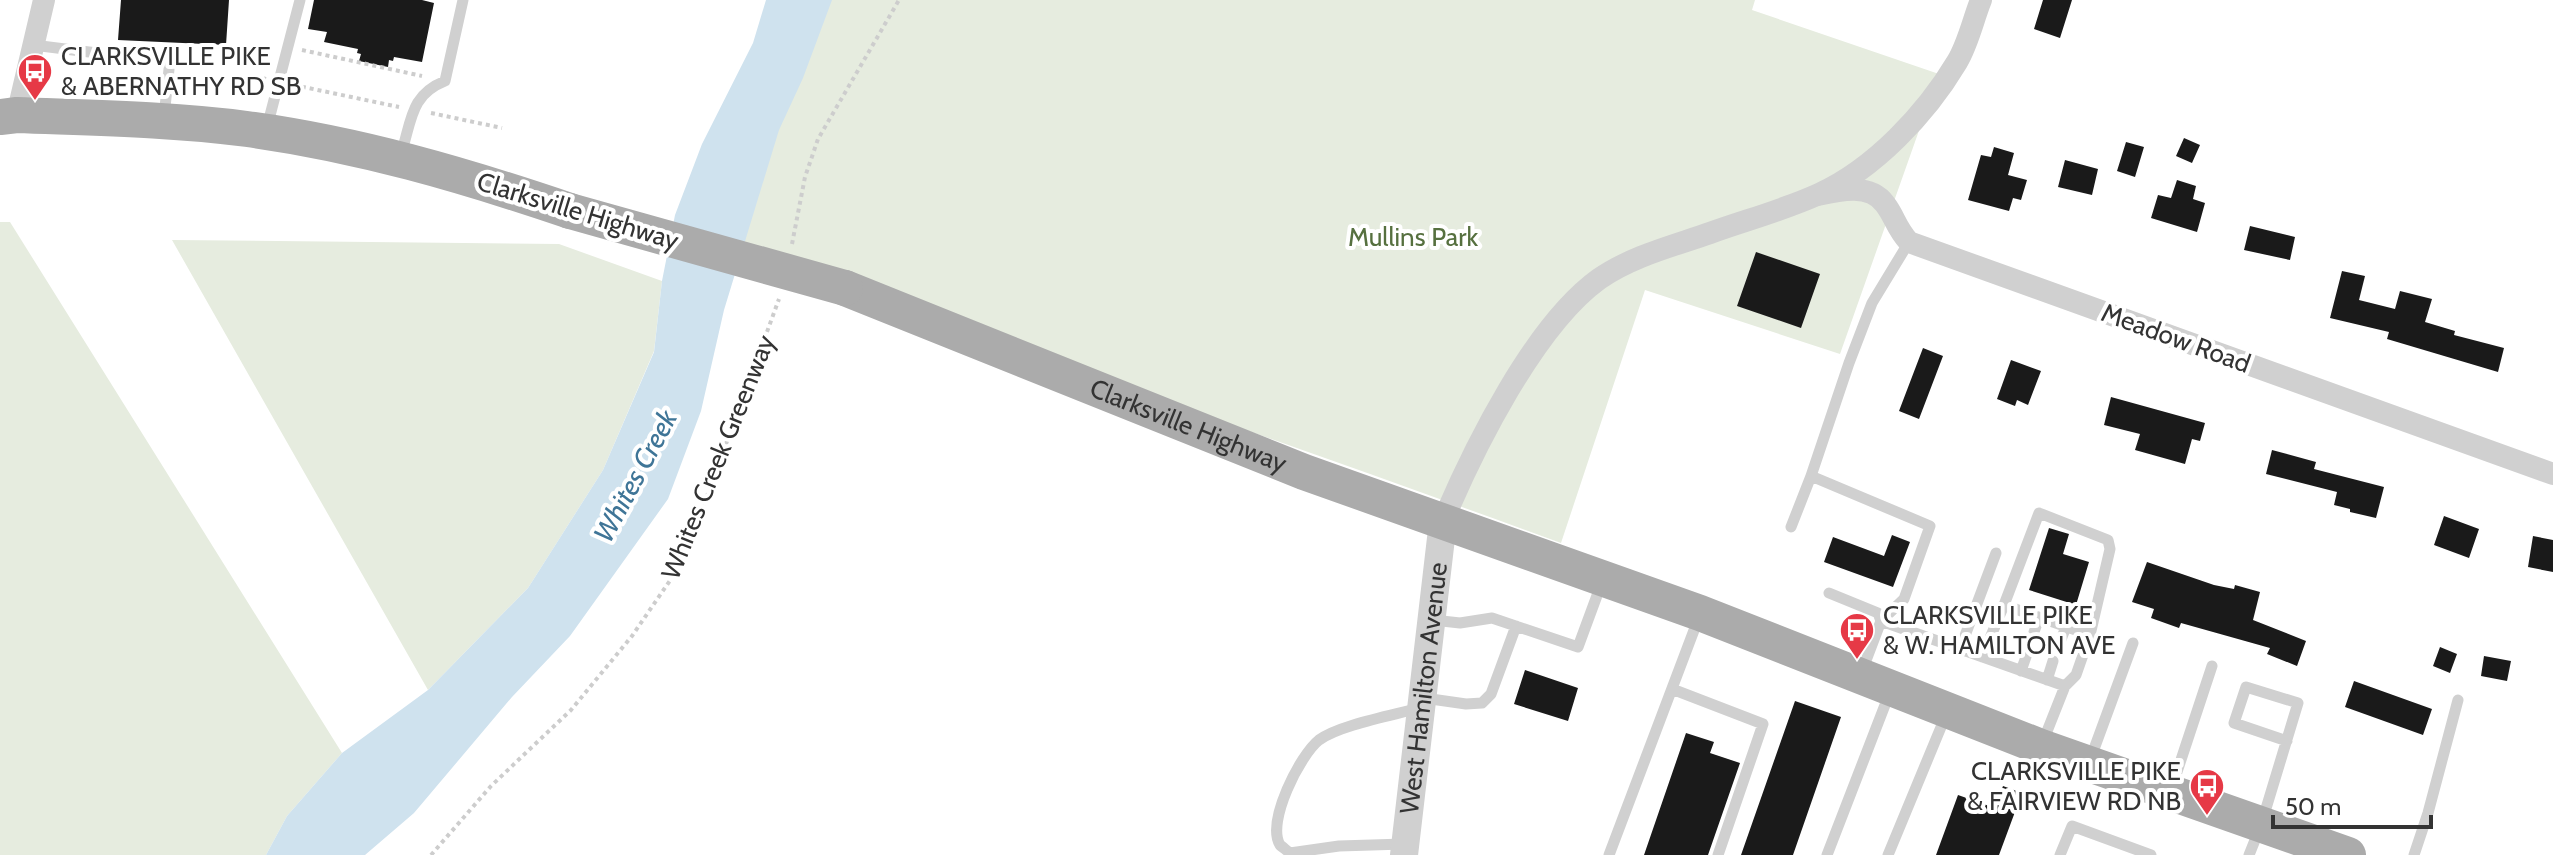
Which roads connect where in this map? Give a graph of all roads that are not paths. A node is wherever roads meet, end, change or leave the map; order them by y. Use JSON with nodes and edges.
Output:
{"nodes":[{"id":1,"x":44,"y":0,"type":"edge"},
{"id":2,"x":300,"y":0,"type":"edge"},
{"id":3,"x":463,"y":0,"type":"edge"},
{"id":4,"x":1981,"y":0,"type":"edge"},
{"id":5,"x":33,"y":45,"type":"junction"},
{"id":6,"x":105,"y":54,"type":"road end"},
{"id":7,"x":171,"y":54,"type":"road end"},
{"id":8,"x":9,"y":116,"type":"edge"},
{"id":9,"x":164,"y":121,"type":"junction"},
{"id":10,"x":265,"y":132,"type":"junction"},
{"id":11,"x":400,"y":158,"type":"junction"},
{"id":12,"x":1818,"y":195,"type":"junction"},
{"id":13,"x":1909,"y":242,"type":"junction"},
{"id":14,"x":2553,"y":474,"type":"edge"},
{"id":15,"x":1811,"y":476,"type":"junction"},
{"id":16,"x":1443,"y":521,"type":"junction"},
{"id":17,"x":1791,"y":527,"type":"dead end"},
{"id":18,"x":1996,"y":553,"type":"dead end"},
{"id":19,"x":1604,"y":578,"type":"junction"},
{"id":20,"x":1829,"y":593,"type":"dead end"},
{"id":21,"x":2004,"y":605,"type":"junction"},
{"id":22,"x":1700,"y":613,"type":"junction"},
{"id":23,"x":2039,"y":618,"type":"junction"},
{"id":24,"x":1430,"y":619,"type":"junction"},
{"id":25,"x":1881,"y":621,"type":"junction"},
{"id":26,"x":1516,"y":626,"type":"junction"},
{"id":27,"x":2066,"y":627,"type":"junction"},
{"id":28,"x":2034,"y":632,"type":"dead end"},
{"id":29,"x":2090,"y":635,"type":"junction"},
{"id":30,"x":2060,"y":642,"type":"dead end"},
{"id":31,"x":2133,"y":643,"type":"dead end"},
{"id":32,"x":1960,"y":649,"type":"junction"},
{"id":33,"x":2028,"y":651,"type":"dead end"},
{"id":34,"x":1982,"y":657,"type":"junction"},
{"id":35,"x":2053,"y":661,"type":"dead end"},
{"id":36,"x":2212,"y":666,"type":"dead end"},
{"id":37,"x":2021,"y":671,"type":"junction"},
{"id":38,"x":2047,"y":680,"type":"junction"},
{"id":39,"x":1876,"y":682,"type":"junction"},
{"id":40,"x":2065,"y":686,"type":"junction"},
{"id":41,"x":1672,"y":689,"type":"junction"},
{"id":42,"x":2458,"y":700,"type":"dead end"},
{"id":43,"x":1420,"y":703,"type":"junction"},
{"id":44,"x":1947,"y":711,"type":"junction"},
{"id":45,"x":2287,"y":741,"type":"junction"},
{"id":46,"x":2041,"y":747,"type":"junction"},
{"id":47,"x":2089,"y":764,"type":"junction"},
{"id":48,"x":2170,"y":793,"type":"junction"},
{"id":49,"x":2255,"y":840,"type":"edge"},
{"id":50,"x":1404,"y":850,"type":"edge"},
{"id":51,"x":1609,"y":855,"type":"edge"},
{"id":52,"x":1718,"y":855,"type":"edge"},
{"id":53,"x":1827,"y":855,"type":"edge"},
{"id":54,"x":1888,"y":855,"type":"edge"},
{"id":55,"x":2060,"y":855,"type":"edge"},
{"id":56,"x":2151,"y":855,"type":"edge"},
{"id":57,"x":2348,"y":855,"type":"edge"},
{"id":58,"x":2414,"y":855,"type":"edge"}],
"edges":[{"from":1,"to":5,"type":"street"},
{"from":2,"to":10,"type":"lane"},
{"from":3,"to":11,"type":"lane"},
{"from":4,"to":12,"type":"street"},
{"from":5,"to":6,"type":"lane"},
{"from":5,"to":8,"type":"street"},
{"from":7,"to":9,"type":"lane"},
{"from":8,"to":9,"type":"main road","name":"Clarksville Highway"},
{"from":9,"to":10,"type":"main road","name":"Clarksville Highway"},
{"from":10,"to":11,"type":"main road","name":"Clarksville Highway"},
{"from":11,"to":16,"type":"main road","name":"Clarksville Highway","bridge":true},
{"from":12,"to":13,"type":"street"},
{"from":12,"to":16,"type":"street"},
{"from":13,"to":14,"type":"street","name":"Meadow Road"},
{"from":13,"to":15,"type":"lane"},
{"from":15,"to":17,"type":"lane"},
{"from":15,"to":25,"type":"lane"},
{"from":16,"to":19,"type":"main road","name":"Clarksville Highway"},
{"from":16,"to":24,"type":"street","name":"West Hamilton Avenue"},
{"from":18,"to":32,"type":"lane"},
{"from":19,"to":22,"type":"main road","name":"Clarksville Highway"},
{"from":19,"to":26,"type":"lane"},
{"from":20,"to":25,"type":"lane"},
{"from":21,"to":23,"type":"lane"},
{"from":21,"to":29,"type":"lane"},
{"from":21,"to":34,"type":"lane"},
{"from":22,"to":39,"type":"main road","name":"Clarksville Highway"},
{"from":22,"to":41,"type":"lane"},
{"from":23,"to":27,"type":"lane"},
{"from":23,"to":28,"type":"lane"},
{"from":24,"to":26,"type":"lane"},
{"from":24,"to":43,"type":"street","name":"West Hamilton Avenue"},
{"from":25,"to":32,"type":"lane"},
{"from":25,"to":39,"type":"lane"},
{"from":26,"to":43,"type":"lane"},
{"from":27,"to":29,"type":"lane"},
{"from":27,"to":30,"type":"lane"},
{"from":29,"to":40,"type":"lane"},
{"from":31,"to":47,"type":"lane"},
{"from":32,"to":34,"type":"lane"},
{"from":33,"to":37,"type":"lane"},
{"from":34,"to":37,"type":"lane"},
{"from":35,"to":38,"type":"lane"},
{"from":36,"to":48,"type":"lane"},
{"from":37,"to":38,"type":"lane"},
{"from":38,"to":40,"type":"lane"},
{"from":39,"to":44,"type":"main road","name":"Clarksville Highway"},
{"from":39,"to":53,"type":"lane"},
{"from":40,"to":46,"type":"lane"},
{"from":41,"to":51,"type":"lane"},
{"from":41,"to":52,"type":"lane"},
{"from":42,"to":58,"type":"lane"},
{"from":43,"to":50,"type":"street","name":"West Hamilton Avenue"},
{"from":43,"to":50,"type":"lane"},
{"from":44,"to":46,"type":"main road","name":"Clarksville Highway"},
{"from":44,"to":54,"type":"lane"},
{"from":45,"to":45,"type":"lane"},
{"from":45,"to":49,"type":"lane"},
{"from":46,"to":47,"type":"main road","name":"Clarksville Highway"},
{"from":47,"to":48,"type":"main road","name":"Clarksville Highway"},
{"from":48,"to":49,"type":"main road","name":"Clarksville Highway"},
{"from":49,"to":57,"type":"main road","name":"Clarksville Highway"},
{"from":55,"to":56,"type":"lane"}]}
